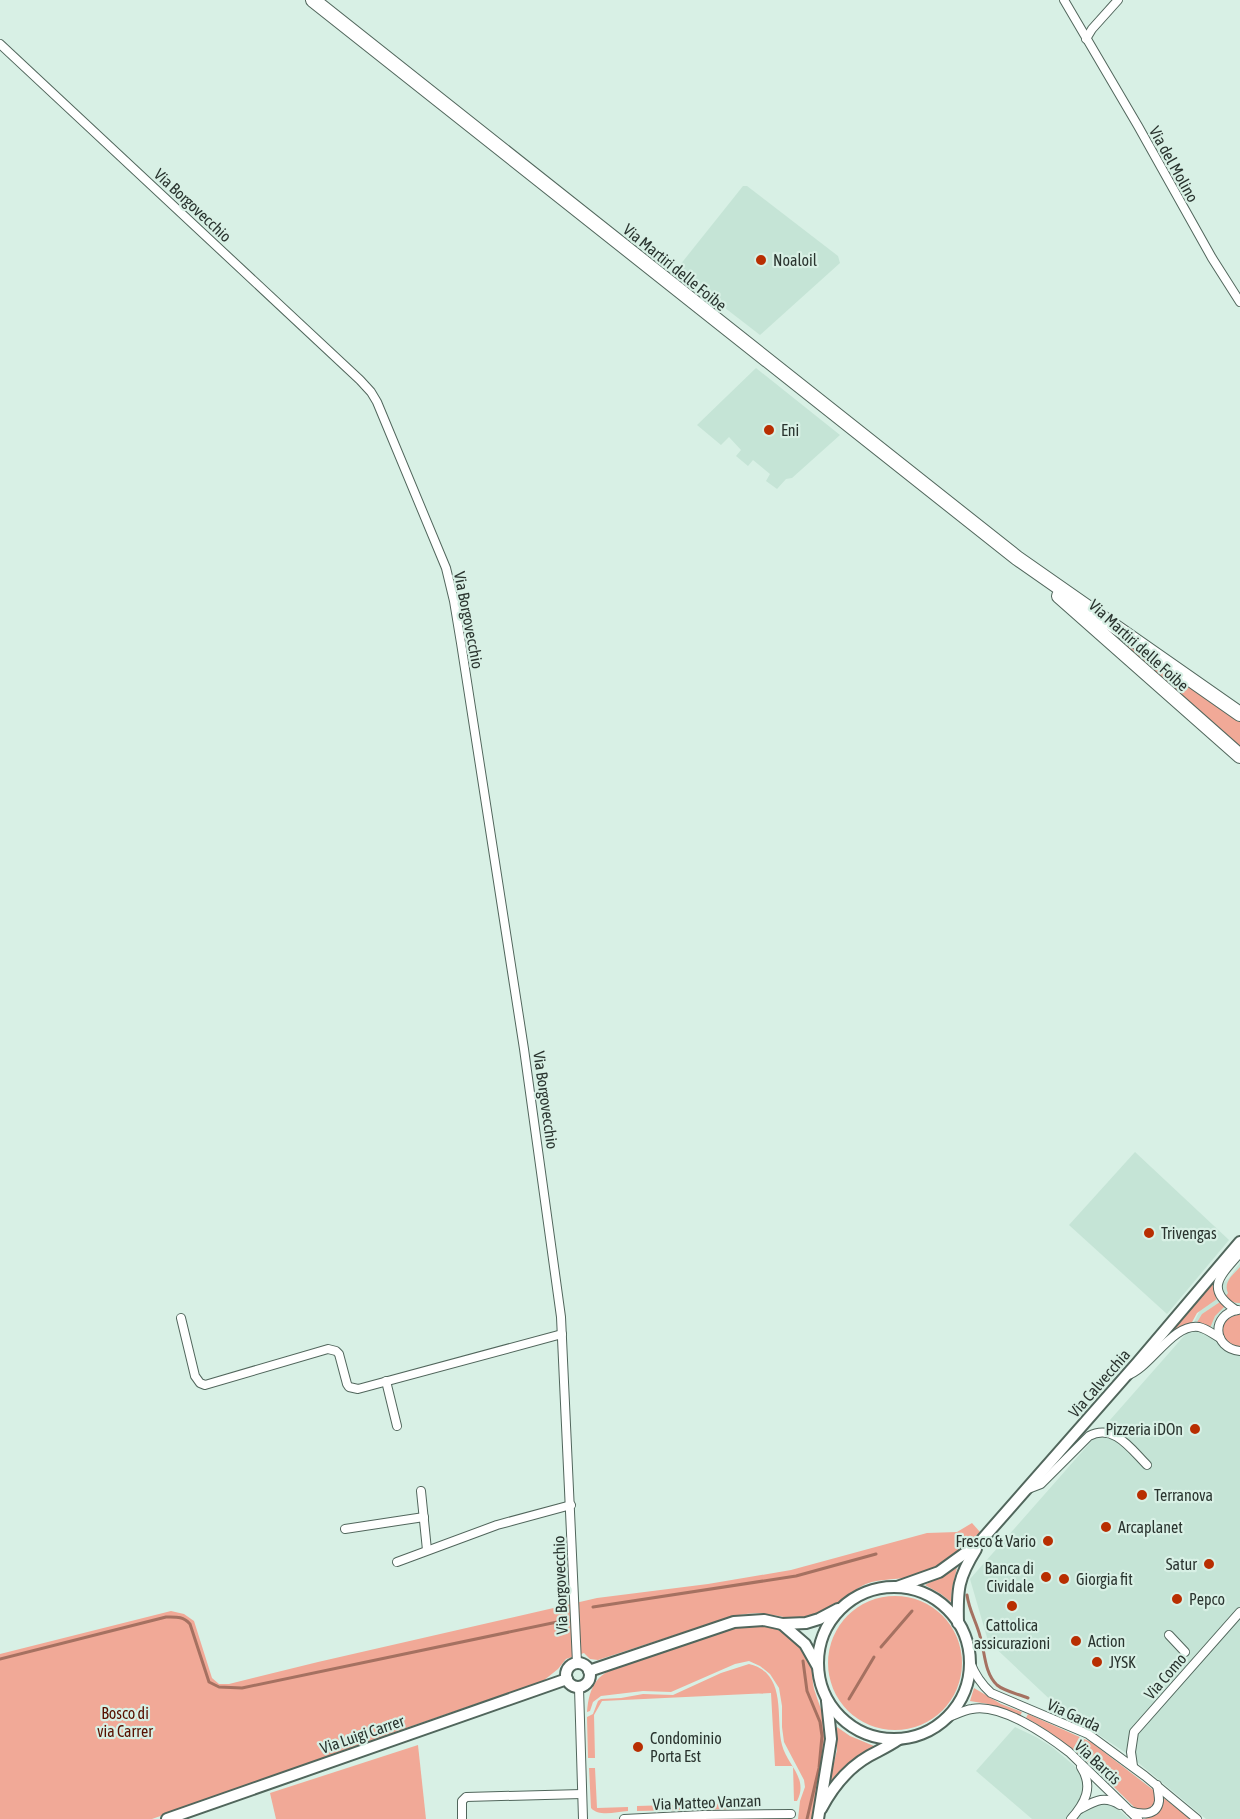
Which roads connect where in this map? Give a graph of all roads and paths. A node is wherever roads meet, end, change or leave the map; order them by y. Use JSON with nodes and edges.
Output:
{"nodes":[{"id":1,"x":313,"y":0,"type":"edge"},
{"id":2,"x":1064,"y":0,"type":"edge"},
{"id":3,"x":1118,"y":0,"type":"edge"},
{"id":4,"x":1086,"y":39,"type":"junction"},
{"id":5,"x":0,"y":44,"type":"edge"},
{"id":6,"x":1240,"y":302,"type":"edge"},
{"id":7,"x":1017,"y":558,"type":"junction"},
{"id":8,"x":1240,"y":714,"type":"edge"},
{"id":9,"x":1240,"y":756,"type":"edge"},
{"id":10,"x":1240,"y":1242,"type":"edge"},
{"id":11,"x":1240,"y":1253,"type":"edge"},
{"id":12,"x":1238,"y":1310,"type":"edge"},
{"id":13,"x":181,"y":1318,"type":"dead end"},
{"id":14,"x":562,"y":1334,"type":"junction"},
{"id":15,"x":1220,"y":1338,"type":"junction"},
{"id":16,"x":1236,"y":1350,"type":"edge"},
{"id":17,"x":1240,"y":1357,"type":"edge"},
{"id":18,"x":1125,"y":1377,"type":"junction"},
{"id":19,"x":386,"y":1382,"type":"junction"},
{"id":20,"x":398,"y":1426,"type":"dead end"},
{"id":21,"x":1147,"y":1466,"type":"dead end"},
{"id":22,"x":1027,"y":1490,"type":"junction"},
{"id":23,"x":421,"y":1491,"type":"dead end"},
{"id":24,"x":571,"y":1505,"type":"junction"},
{"id":25,"x":424,"y":1517,"type":"junction"},
{"id":26,"x":345,"y":1529,"type":"dead end"},
{"id":27,"x":979,"y":1544,"type":"junction"},
{"id":28,"x":428,"y":1550,"type":"junction"},
{"id":29,"x":397,"y":1562,"type":"dead end"},
{"id":30,"x":897,"y":1587,"type":"junction"},
{"id":31,"x":843,"y":1606,"type":"junction"},
{"id":32,"x":1240,"y":1612,"type":"edge"},
{"id":33,"x":958,"y":1623,"type":"junction"},
{"id":34,"x":782,"y":1624,"type":"junction"},
{"id":35,"x":1169,"y":1635,"type":"dead end"},
{"id":36,"x":1185,"y":1652,"type":"dead end"},
{"id":37,"x":970,"y":1662,"type":"junction"},
{"id":38,"x":577,"y":1664,"type":"junction"},
{"id":39,"x":818,"y":1667,"type":"junction"},
{"id":40,"x":589,"y":1671,"type":"junction"},
{"id":41,"x":567,"y":1679,"type":"junction"},
{"id":42,"x":579,"y":1688,"type":"junction"},
{"id":43,"x":826,"y":1698,"type":"junction"},
{"id":44,"x":946,"y":1718,"type":"junction"},
{"id":45,"x":900,"y":1738,"type":"junction"},
{"id":46,"x":1069,"y":1752,"type":"junction"},
{"id":47,"x":1132,"y":1766,"type":"junction"},
{"id":48,"x":1157,"y":1785,"type":"junction"},
{"id":49,"x":582,"y":1794,"type":"junction"},
{"id":50,"x":1080,"y":1809,"type":"junction"},
{"id":51,"x":1129,"y":1810,"type":"junction"},
{"id":52,"x":791,"y":1814,"type":"dead end"},
{"id":53,"x":818,"y":1817,"type":"edge"},
{"id":54,"x":684,"y":1818,"type":"edge"},
{"id":55,"x":167,"y":1819,"type":"edge"},
{"id":56,"x":462,"y":1819,"type":"edge"},
{"id":57,"x":582,"y":1819,"type":"edge"},
{"id":58,"x":624,"y":1819,"type":"edge"},
{"id":59,"x":1071,"y":1819,"type":"edge"},
{"id":60,"x":1138,"y":1819,"type":"edge"},
{"id":61,"x":1197,"y":1819,"type":"edge"}],
"edges":[{"from":1,"to":7,"type":"highway","name":"Via Martiri delle Foibe"},
{"from":2,"to":4,"type":"street","name":"Via del Molino"},
{"from":3,"to":4,"type":"street"},
{"from":4,"to":6,"type":"street","name":"Via del Molino"},
{"from":5,"to":14,"type":"street","name":"Via Borgovecchio"},
{"from":7,"to":8,"type":"highway","name":"Via Martiri delle Foibe"},
{"from":7,"to":9,"type":"highway","name":"Via Martiri delle Foibe"},
{"from":10,"to":18,"type":"main road","name":"Via Calvecchia"},
{"from":11,"to":12,"type":"street"},
{"from":12,"to":15,"type":"street"},
{"from":13,"to":19,"type":"street"},
{"from":14,"to":19,"type":"street"},
{"from":14,"to":24,"type":"street","name":"Via Borgovecchio"},
{"from":15,"to":16,"type":"street"},
{"from":15,"to":18,"type":"street"},
{"from":16,"to":17,"type":"street"},
{"from":18,"to":22,"type":"main road","name":"Via Calvecchia"},
{"from":19,"to":20,"type":"street"},
{"from":21,"to":22,"type":"street"},
{"from":22,"to":27,"type":"main road","name":"Via Calvecchia"},
{"from":23,"to":25,"type":"street"},
{"from":24,"to":28,"type":"street","name":"Via Borgovecchio"},
{"from":24,"to":38,"type":"street","name":"Via Borgovecchio"},
{"from":25,"to":26,"type":"street"},
{"from":25,"to":28,"type":"street"},
{"from":27,"to":30,"type":"main road","name":"Via Calvecchia"},
{"from":27,"to":33,"type":"main road","name":"Via Calvecchia"},
{"from":28,"to":29,"type":"street","name":"Via Borgovecchio"},
{"from":30,"to":31,"type":"main road"},
{"from":30,"to":33,"type":"main road"},
{"from":31,"to":34,"type":"main road"},
{"from":31,"to":39,"type":"main road"},
{"from":32,"to":47,"type":"street","name":"Via Como"},
{"from":33,"to":37,"type":"main road"},
{"from":34,"to":39,"type":"main road"},
{"from":34,"to":40,"type":"main road"},
{"from":35,"to":36,"type":"street","name":"Via Como"},
{"from":37,"to":44,"type":"main road"},
{"from":37,"to":47,"type":"street","name":"Via Garda"},
{"from":38,"to":40,"type":"main road"},
{"from":38,"to":41,"type":"main road"},
{"from":39,"to":43,"type":"main road"},
{"from":40,"to":42,"type":"main road"},
{"from":41,"to":42,"type":"main road"},
{"from":41,"to":55,"type":"main road","name":"Via Luigi Carrer"},
{"from":42,"to":49,"type":"street"},
{"from":43,"to":45,"type":"main road"},
{"from":43,"to":53,"type":"main road"},
{"from":44,"to":45,"type":"main road"},
{"from":44,"to":46,"type":"street","name":"Via Barcis"},
{"from":45,"to":53,"type":"main road"},
{"from":46,"to":50,"type":"street"},
{"from":46,"to":51,"type":"street","name":"Via Barcis"},
{"from":47,"to":48,"type":"street","name":"Via Garda"},
{"from":48,"to":51,"type":"street"},
{"from":48,"to":61,"type":"street","name":"Via Garda"},
{"from":49,"to":56,"type":"street"},
{"from":49,"to":57,"type":"street"},
{"from":50,"to":51,"type":"street"},
{"from":50,"to":59,"type":"street"},
{"from":51,"to":60,"type":"street","name":"Via Barcis"},
{"from":52,"to":54,"type":"street","name":"Via Matteo Vanzan"},
{"from":54,"to":58,"type":"street","name":"Via Matteo Vanzan"}]}
